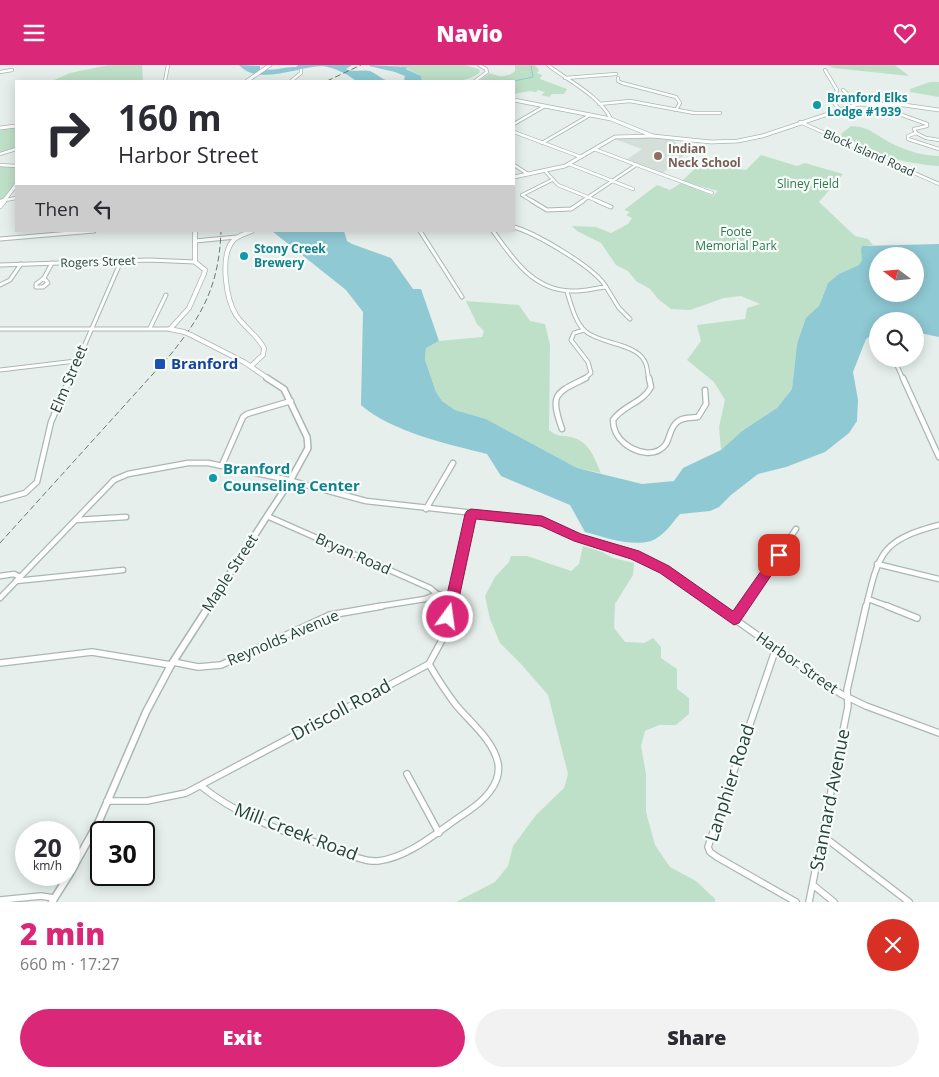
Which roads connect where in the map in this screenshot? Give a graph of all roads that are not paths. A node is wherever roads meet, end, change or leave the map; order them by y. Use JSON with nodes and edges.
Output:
{"nodes":[{"id":1,"x":168,"y":65,"type":"edge"},
{"id":2,"x":270,"y":65,"type":"edge"},
{"id":3,"x":479,"y":65,"type":"edge"},
{"id":4,"x":548,"y":65,"type":"edge"},
{"id":5,"x":12,"y":70,"type":"dead end"},
{"id":6,"x":302,"y":70,"type":"dead end"},
{"id":7,"x":825,"y":70,"type":"dead end"},
{"id":8,"x":0,"y":72,"type":"edge"},
{"id":9,"x":616,"y":74,"type":"dead end"},
{"id":10,"x":565,"y":78,"type":"junction"},
{"id":11,"x":618,"y":78,"type":"dead end"},
{"id":12,"x":165,"y":80,"type":"edge"},
{"id":13,"x":248,"y":80,"type":"edge"},
{"id":14,"x":292,"y":80,"type":"edge"},
{"id":15,"x":476,"y":80,"type":"edge"},
{"id":16,"x":843,"y":90,"type":"dead end"},
{"id":17,"x":515,"y":100,"type":"edge"},
{"id":18,"x":599,"y":104,"type":"junction"},
{"id":19,"x":858,"y":104,"type":"junction"},
{"id":20,"x":884,"y":104,"type":"junction"},
{"id":21,"x":545,"y":106,"type":"junction"},
{"id":22,"x":839,"y":109,"type":"junction"},
{"id":23,"x":676,"y":110,"type":"junction"},
{"id":24,"x":939,"y":110,"type":"edge"},
{"id":25,"x":720,"y":113,"type":"dead end"},
{"id":26,"x":590,"y":115,"type":"junction"},
{"id":27,"x":611,"y":119,"type":"junction"},
{"id":28,"x":800,"y":122,"type":"junction"},
{"id":29,"x":515,"y":123,"type":"edge"},
{"id":30,"x":15,"y":126,"type":"edge"},
{"id":31,"x":0,"y":128,"type":"edge"},
{"id":32,"x":515,"y":132,"type":"edge"},
{"id":33,"x":916,"y":133,"type":"junction"},
{"id":34,"x":653,"y":135,"type":"junction"},
{"id":35,"x":939,"y":141,"type":"edge"},
{"id":36,"x":542,"y":143,"type":"junction"},
{"id":37,"x":15,"y":149,"type":"edge"},
{"id":38,"x":594,"y":149,"type":"junction"},
{"id":39,"x":939,"y":149,"type":"edge"},
{"id":40,"x":0,"y":154,"type":"edge"},
{"id":41,"x":581,"y":157,"type":"junction"},
{"id":42,"x":569,"y":164,"type":"junction"},
{"id":43,"x":0,"y":165,"type":"edge"},
{"id":44,"x":636,"y":165,"type":"junction"},
{"id":45,"x":15,"y":166,"type":"edge"},
{"id":46,"x":515,"y":166,"type":"edge"},
{"id":47,"x":545,"y":171,"type":"junction"},
{"id":48,"x":528,"y":174,"type":"junction"},
{"id":49,"x":515,"y":177,"type":"edge"},
{"id":50,"x":552,"y":180,"type":"junction"},
{"id":51,"x":611,"y":181,"type":"junction"},
{"id":52,"x":939,"y":184,"type":"edge"},
{"id":53,"x":15,"y":186,"type":"edge"},
{"id":54,"x":634,"y":189,"type":"dead end"},
{"id":55,"x":712,"y":193,"type":"dead end"},
{"id":56,"x":587,"y":197,"type":"junction"},
{"id":57,"x":15,"y":198,"type":"edge"},
{"id":58,"x":2,"y":201,"type":"edge"},
{"id":59,"x":0,"y":206,"type":"edge"},
{"id":60,"x":611,"y":207,"type":"dead end"},
{"id":61,"x":515,"y":227,"type":"edge"},
{"id":62,"x":82,"y":232,"type":"edge"},
{"id":63,"x":195,"y":232,"type":"edge"},
{"id":64,"x":250,"y":232,"type":"edge"},
{"id":65,"x":421,"y":232,"type":"edge"},
{"id":66,"x":494,"y":232,"type":"edge"},
{"id":67,"x":237,"y":237,"type":"junction"},
{"id":68,"x":0,"y":239,"type":"edge"},
{"id":69,"x":195,"y":241,"type":"junction"},
{"id":70,"x":121,"y":261,"type":"junction"},
{"id":71,"x":195,"y":262,"type":"junction"},
{"id":72,"x":52,"y":263,"type":"junction"},
{"id":73,"x":21,"y":264,"type":"junction"},
{"id":74,"x":0,"y":265,"type":"edge"},
{"id":75,"x":44,"y":279,"type":"dead end"},
{"id":76,"x":0,"y":285,"type":"edge"},
{"id":77,"x":606,"y":287,"type":"junction"},
{"id":78,"x":567,"y":292,"type":"junction"},
{"id":79,"x":166,"y":295,"type":"dead end"},
{"id":80,"x":462,"y":297,"type":"dead end"},
{"id":81,"x":630,"y":319,"type":"dead end"},
{"id":82,"x":150,"y":328,"type":"junction"},
{"id":83,"x":0,"y":329,"type":"edge"},
{"id":84,"x":92,"y":329,"type":"junction"},
{"id":85,"x":170,"y":329,"type":"junction"},
{"id":86,"x":584,"y":330,"type":"junction"},
{"id":87,"x":76,"y":361,"type":"junction"},
{"id":88,"x":251,"y":366,"type":"junction"},
{"id":89,"x":898,"y":367,"type":"edge"},
{"id":90,"x":0,"y":370,"type":"edge"},
{"id":91,"x":705,"y":390,"type":"dead end"},
{"id":92,"x":291,"y":401,"type":"junction"},
{"id":93,"x":562,"y":429,"type":"dead end"},
{"id":94,"x":939,"y":457,"type":"edge"},
{"id":95,"x":453,"y":463,"type":"dead end"},
{"id":96,"x":222,"y":465,"type":"junction"},
{"id":97,"x":290,"y":481,"type":"junction"},
{"id":98,"x":0,"y":500,"type":"edge"},
{"id":99,"x":426,"y":509,"type":"junction"},
{"id":100,"x":471,"y":514,"type":"junction"},
{"id":101,"x":267,"y":516,"type":"junction"},
{"id":102,"x":126,"y":517,"type":"dead end"},
{"id":103,"x":76,"y":520,"type":"junction"},
{"id":104,"x":939,"y":525,"type":"edge"},
{"id":105,"x":796,"y":529,"type":"dead end"},
{"id":106,"x":877,"y":564,"type":"junction"},
{"id":107,"x":124,"y":570,"type":"dead end"},
{"id":108,"x":0,"y":576,"type":"edge"},
{"id":109,"x":18,"y":579,"type":"junction"},
{"id":110,"x":939,"y":579,"type":"edge"},
{"id":111,"x":437,"y":594,"type":"junction"},
{"id":112,"x":453,"y":597,"type":"junction"},
{"id":113,"x":0,"y":598,"type":"edge"},
{"id":114,"x":868,"y":599,"type":"junction"},
{"id":115,"x":917,"y":618,"type":"dead end"},
{"id":116,"x":734,"y":619,"type":"junction"},
{"id":117,"x":776,"y":648,"type":"junction"},
{"id":118,"x":0,"y":663,"type":"edge"},
{"id":119,"x":429,"y":663,"type":"junction"},
{"id":120,"x":172,"y":664,"type":"junction"},
{"id":121,"x":848,"y":698,"type":"junction"},
{"id":122,"x":939,"y":733,"type":"edge"},
{"id":123,"x":407,"y":775,"type":"dead end"},
{"id":124,"x":201,"y":786,"type":"junction"},
{"id":125,"x":107,"y":801,"type":"junction"},
{"id":126,"x":439,"y":833,"type":"junction"},
{"id":127,"x":823,"y":836,"type":"junction"},
{"id":128,"x":80,"y":856,"type":"edge"},
{"id":129,"x":813,"y":885,"type":"junction"},
{"id":130,"x":62,"y":886,"type":"edge"},
{"id":131,"x":0,"y":900,"type":"edge"},
{"id":132,"x":53,"y":900,"type":"edge"},
{"id":133,"x":796,"y":902,"type":"edge"},
{"id":134,"x":809,"y":902,"type":"edge"},
{"id":135,"x":834,"y":902,"type":"edge"},
{"id":136,"x":909,"y":902,"type":"edge"}],
"edges":[{"from":1,"to":12,"type":"street"},
{"from":2,"to":13,"type":"street"},
{"from":3,"to":15,"type":"street"},
{"from":4,"to":10,"type":"street"},
{"from":5,"to":8,"type":"street"},
{"from":6,"to":14,"type":"street"},
{"from":7,"to":22,"type":"street"},
{"from":9,"to":10,"type":"street"},
{"from":10,"to":18,"type":"street"},
{"from":11,"to":23,"type":"street"},
{"from":16,"to":19,"type":"street"},
{"from":17,"to":21,"type":"main road"},
{"from":18,"to":23,"type":"street"},
{"from":18,"to":27,"type":"street"},
{"from":19,"to":20,"type":"main road"},
{"from":19,"to":22,"type":"main road"},
{"from":20,"to":24,"type":"main road"},
{"from":20,"to":33,"type":"street"},
{"from":21,"to":26,"type":"main road"},
{"from":21,"to":29,"type":"street"},
{"from":22,"to":28,"type":"main road"},
{"from":23,"to":25,"type":"street"},
{"from":26,"to":27,"type":"main road"},
{"from":26,"to":36,"type":"street"},
{"from":27,"to":34,"type":"main road"},
{"from":28,"to":34,"type":"main road"},
{"from":28,"to":52,"type":"street","name":"Block Island Road"},
{"from":30,"to":31,"type":"street"},
{"from":32,"to":36,"type":"street"},
{"from":33,"to":35,"type":"street"},
{"from":33,"to":39,"type":"street"},
{"from":34,"to":38,"type":"street"},
{"from":36,"to":41,"type":"street"},
{"from":37,"to":40,"type":"street"},
{"from":38,"to":41,"type":"street"},
{"from":38,"to":44,"type":"street"},
{"from":41,"to":42,"type":"street"},
{"from":42,"to":47,"type":"street"},
{"from":42,"to":51,"type":"street"},
{"from":43,"to":45,"type":"street"},
{"from":44,"to":51,"type":"street"},
{"from":44,"to":55,"type":"street"},
{"from":46,"to":48,"type":"street"},
{"from":47,"to":48,"type":"street"},
{"from":47,"to":50,"type":"street"},
{"from":48,"to":49,"type":"street"},
{"from":50,"to":56,"type":"street"},
{"from":50,"to":56,"type":"street"},
{"from":51,"to":54,"type":"street"},
{"from":51,"to":56,"type":"street"},
{"from":53,"to":58,"type":"main road"},
{"from":56,"to":60,"type":"street"},
{"from":57,"to":58,"type":"street"},
{"from":58,"to":59,"type":"main road"},
{"from":61,"to":77,"type":"street"},
{"from":62,"to":68,"type":"street"},
{"from":63,"to":69,"type":"street"},
{"from":64,"to":67,"type":"street"},
{"from":65,"to":80,"type":"street"},
{"from":66,"to":78,"type":"street"},
{"from":67,"to":69,"type":"street"},
{"from":67,"to":88,"type":"street"},
{"from":69,"to":71,"type":"street"},
{"from":70,"to":71,"type":"street","name":"Rogers Street"},
{"from":70,"to":72,"type":"street","name":"Rogers Street"},
{"from":70,"to":84,"type":"street","name":"Elm Street"},
{"from":71,"to":85,"type":"street"},
{"from":72,"to":73,"type":"street","name":"Rogers Street"},
{"from":72,"to":75,"type":"street"},
{"from":73,"to":74,"type":"street","name":"Rogers Street"},
{"from":73,"to":76,"type":"street"},
{"from":77,"to":78,"type":"street"},
{"from":77,"to":81,"type":"street"},
{"from":78,"to":86,"type":"street"},
{"from":79,"to":82,"type":"street"},
{"from":82,"to":84,"type":"street"},
{"from":82,"to":85,"type":"street"},
{"from":83,"to":84,"type":"street"},
{"from":84,"to":87,"type":"street","name":"Elm Street"},
{"from":85,"to":88,"type":"street","name":"Maple Street","bridge":true},
{"from":86,"to":91,"type":"street"},
{"from":86,"to":93,"type":"street"},
{"from":87,"to":90,"type":"street"},
{"from":87,"to":98,"type":"street","name":"Elm Street"},
{"from":88,"to":92,"type":"street","name":"Maple Street"},
{"from":89,"to":94,"type":"street"},
{"from":92,"to":96,"type":"street"},
{"from":92,"to":97,"type":"street","name":"Maple Street"},
{"from":95,"to":99,"type":"street"},
{"from":96,"to":97,"type":"street","name":"Harbor Street"},
{"from":96,"to":103,"type":"street","name":"Harbor Street"},
{"from":97,"to":99,"type":"street","name":"Harbor Street"},
{"from":97,"to":101,"type":"street","name":"Maple Street"},
{"from":99,"to":100,"type":"street","name":"Harbor Street"},
{"from":100,"to":112,"type":"street"},
{"from":100,"to":116,"type":"street","name":"Harbor Street"},
{"from":101,"to":111,"type":"street","name":"Bryan Road"},
{"from":101,"to":120,"type":"street","name":"Maple Street"},
{"from":102,"to":103,"type":"street"},
{"from":103,"to":109,"type":"street"},
{"from":104,"to":106,"type":"street","name":"Stannard Avenue"},
{"from":105,"to":116,"type":"street"},
{"from":106,"to":110,"type":"street"},
{"from":106,"to":114,"type":"street","name":"Stannard Avenue"},
{"from":107,"to":109,"type":"street"},
{"from":108,"to":109,"type":"street"},
{"from":109,"to":113,"type":"street"},
{"from":111,"to":112,"type":"street","name":"Reynolds Avenue"},
{"from":111,"to":120,"type":"street","name":"Reynolds Avenue"},
{"from":112,"to":119,"type":"street"},
{"from":114,"to":115,"type":"street"},
{"from":114,"to":121,"type":"street","name":"Stannard Avenue"},
{"from":116,"to":117,"type":"street","name":"Harbor Street"},
{"from":117,"to":121,"type":"street","name":"Harbor Street"},
{"from":117,"to":133,"type":"street","name":"Lanphier Road"},
{"from":118,"to":120,"type":"street","name":"Reynolds Avenue"},
{"from":119,"to":124,"type":"street","name":"Driscoll Road"},
{"from":119,"to":126,"type":"street","name":"Mill Creek Road"},
{"from":120,"to":125,"type":"street","name":"Maple Street"},
{"from":121,"to":122,"type":"street","name":"Harbor Street"},
{"from":121,"to":127,"type":"street","name":"Stannard Avenue"},
{"from":123,"to":126,"type":"street"},
{"from":124,"to":125,"type":"street","name":"Driscoll Road"},
{"from":124,"to":126,"type":"street","name":"Mill Creek Road"},
{"from":125,"to":128,"type":"street","name":"Maple Street"},
{"from":127,"to":129,"type":"street","name":"Stannard Avenue"},
{"from":127,"to":136,"type":"street"},
{"from":129,"to":134,"type":"street","name":"Stannard Avenue"},
{"from":129,"to":135,"type":"street"},
{"from":130,"to":132,"type":"street","name":"Maple Street"},
{"from":131,"to":132,"type":"street"}]}
